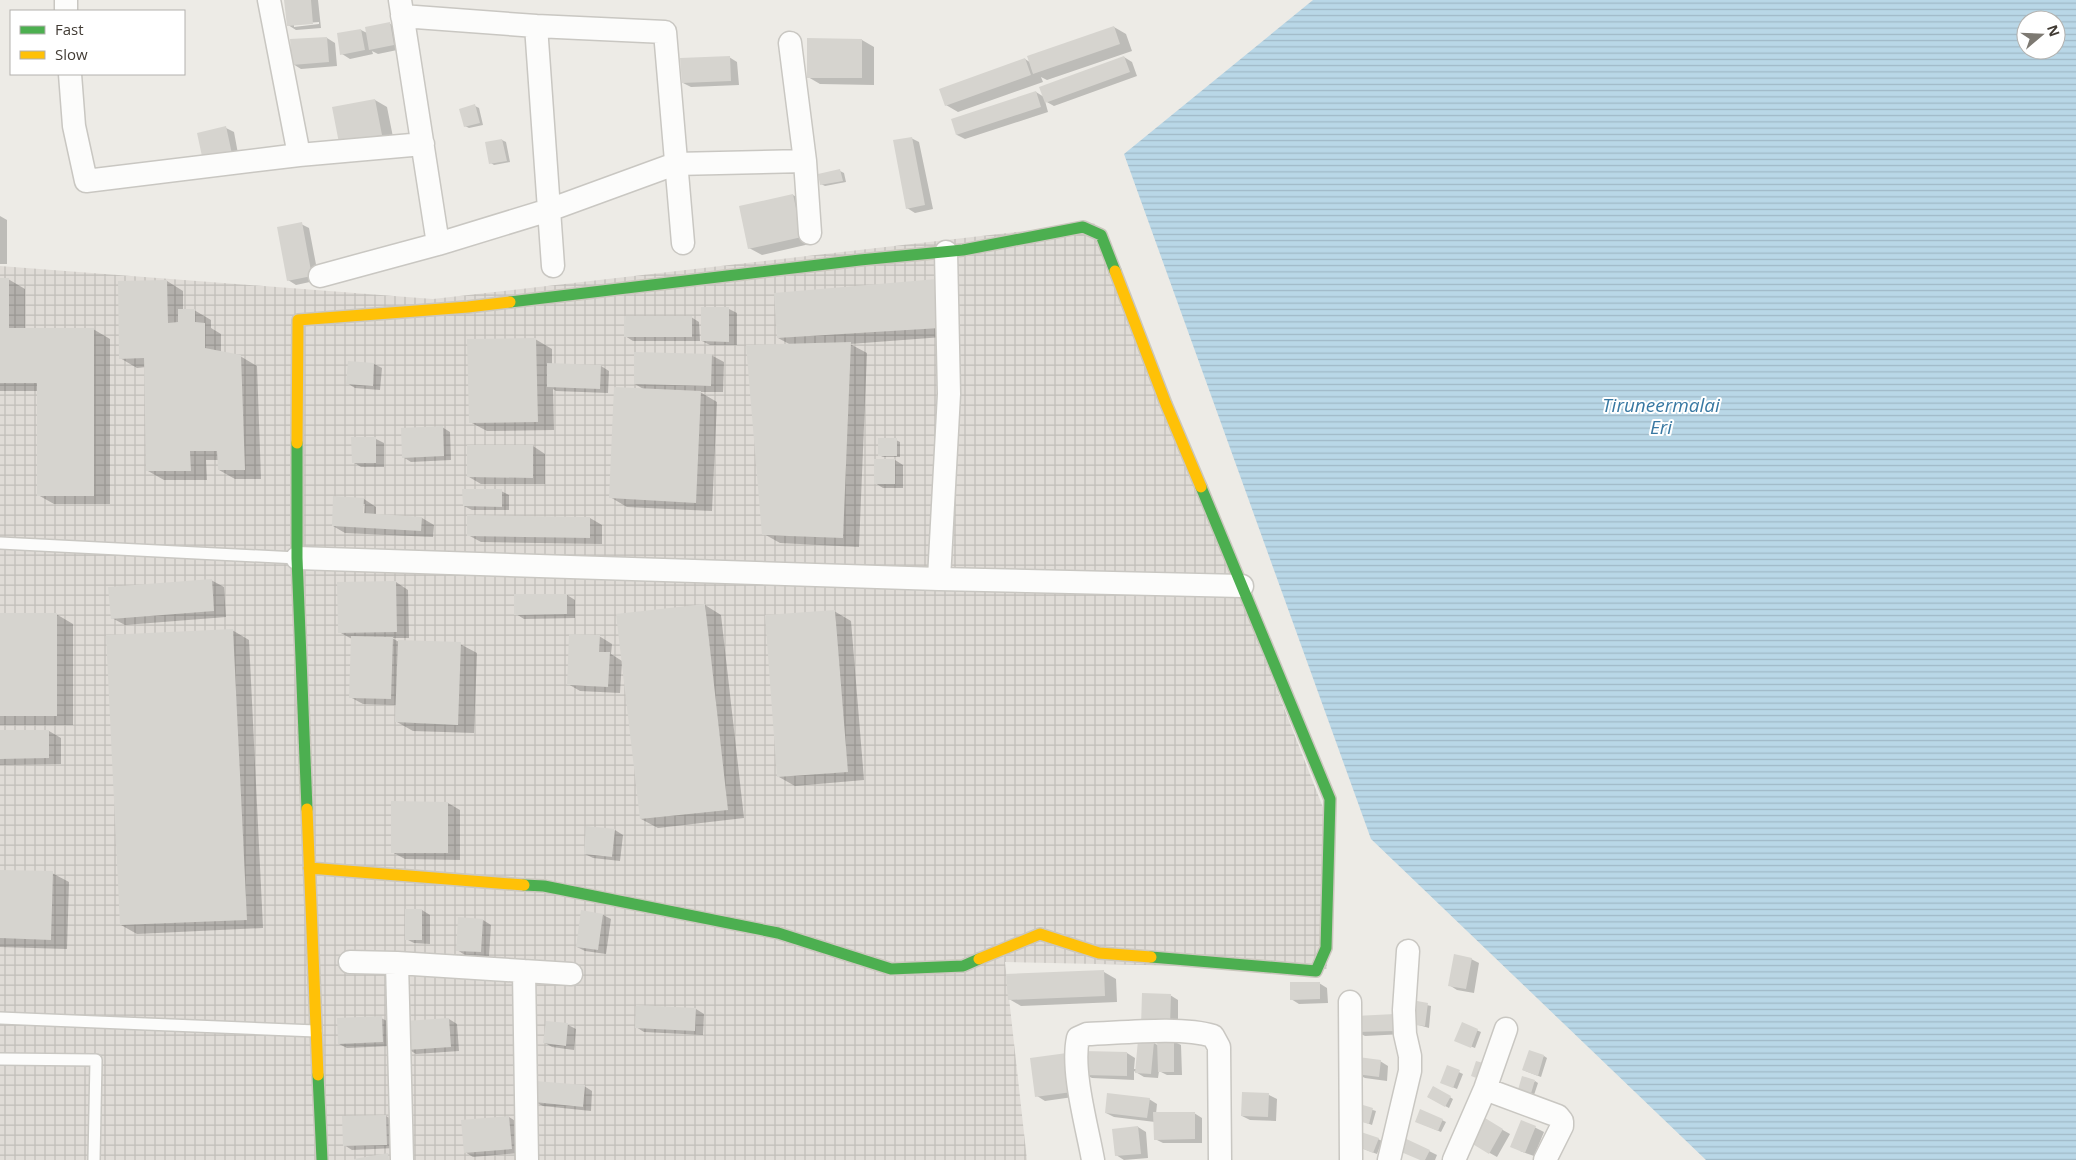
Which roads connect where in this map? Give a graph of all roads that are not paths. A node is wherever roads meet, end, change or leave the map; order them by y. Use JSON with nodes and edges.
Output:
{"nodes":[{"id":1,"x":269,"y":0,"type":"edge"},
{"id":2,"x":401,"y":8,"type":"edge"},
{"id":3,"x":536,"y":26,"type":"junction"},
{"id":4,"x":790,"y":43,"type":"dead end"},
{"id":5,"x":70,"y":75,"type":"edge"},
{"id":6,"x":423,"y":144,"type":"junction"},
{"id":7,"x":299,"y":156,"type":"junction"},
{"id":8,"x":806,"y":161,"type":"junction"},
{"id":9,"x":675,"y":164,"type":"junction"},
{"id":10,"x":549,"y":210,"type":"junction"},
{"id":11,"x":810,"y":233,"type":"dead end"},
{"id":12,"x":683,"y":243,"type":"dead end"},
{"id":13,"x":438,"y":244,"type":"junction"},
{"id":14,"x":946,"y":252,"type":"junction"},
{"id":15,"x":553,"y":266,"type":"dead end"},
{"id":16,"x":320,"y":276,"type":"dead end"},
{"id":17,"x":0,"y":543,"type":"edge"},
{"id":18,"x":298,"y":558,"type":"junction"},
{"id":19,"x":939,"y":579,"type":"junction"},
{"id":20,"x":1242,"y":586,"type":"junction"},
{"id":21,"x":309,"y":868,"type":"junction"},
{"id":22,"x":1408,"y":951,"type":"dead end"},
{"id":23,"x":350,"y":962,"type":"dead end"},
{"id":24,"x":396,"y":963,"type":"junction"},
{"id":25,"x":524,"y":971,"type":"junction"},
{"id":26,"x":571,"y":974,"type":"dead end"},
{"id":27,"x":1350,"y":1002,"type":"dead end"},
{"id":28,"x":0,"y":1018,"type":"edge"},
{"id":29,"x":1506,"y":1029,"type":"dead end"},
{"id":30,"x":316,"y":1030,"type":"junction"},
{"id":31,"x":0,"y":1059,"type":"edge"},
{"id":32,"x":1485,"y":1089,"type":"junction"},
{"id":33,"x":94,"y":1160,"type":"edge"},
{"id":34,"x":322,"y":1160,"type":"edge"},
{"id":35,"x":402,"y":1160,"type":"edge"},
{"id":36,"x":527,"y":1160,"type":"edge"},
{"id":37,"x":1093,"y":1160,"type":"edge"},
{"id":38,"x":1220,"y":1160,"type":"edge"},
{"id":39,"x":1351,"y":1160,"type":"edge"},
{"id":40,"x":1389,"y":1160,"type":"edge"},
{"id":41,"x":1454,"y":1160,"type":"edge"},
{"id":42,"x":1545,"y":1160,"type":"edge"}],
"edges":[{"from":1,"to":7,"type":"street"},
{"from":2,"to":3,"type":"street"},
{"from":2,"to":6,"type":"street"},
{"from":3,"to":9,"type":"street"},
{"from":3,"to":10,"type":"street"},
{"from":4,"to":8,"type":"street"},
{"from":5,"to":7,"type":"street"},
{"from":6,"to":7,"type":"street"},
{"from":6,"to":13,"type":"street"},
{"from":8,"to":9,"type":"street"},
{"from":8,"to":11,"type":"street"},
{"from":9,"to":10,"type":"street"},
{"from":9,"to":12,"type":"street"},
{"from":10,"to":13,"type":"street"},
{"from":10,"to":15,"type":"street"},
{"from":13,"to":16,"type":"street"},
{"from":14,"to":18,"type":"street"},
{"from":14,"to":19,"type":"street"},
{"from":14,"to":20,"type":"street"},
{"from":17,"to":18,"type":"lane"},
{"from":18,"to":19,"type":"street"},
{"from":18,"to":21,"type":"street"},
{"from":19,"to":20,"type":"street"},
{"from":20,"to":21,"type":"street"},
{"from":21,"to":30,"type":"street"},
{"from":22,"to":40,"type":"street"},
{"from":23,"to":24,"type":"street"},
{"from":24,"to":25,"type":"street"},
{"from":24,"to":35,"type":"street"},
{"from":25,"to":26,"type":"street"},
{"from":25,"to":36,"type":"street"},
{"from":27,"to":39,"type":"street"},
{"from":28,"to":30,"type":"lane"},
{"from":29,"to":32,"type":"street"},
{"from":30,"to":34,"type":"street"},
{"from":31,"to":33,"type":"lane"},
{"from":32,"to":41,"type":"street"},
{"from":32,"to":42,"type":"street"},
{"from":37,"to":38,"type":"street"}]}
